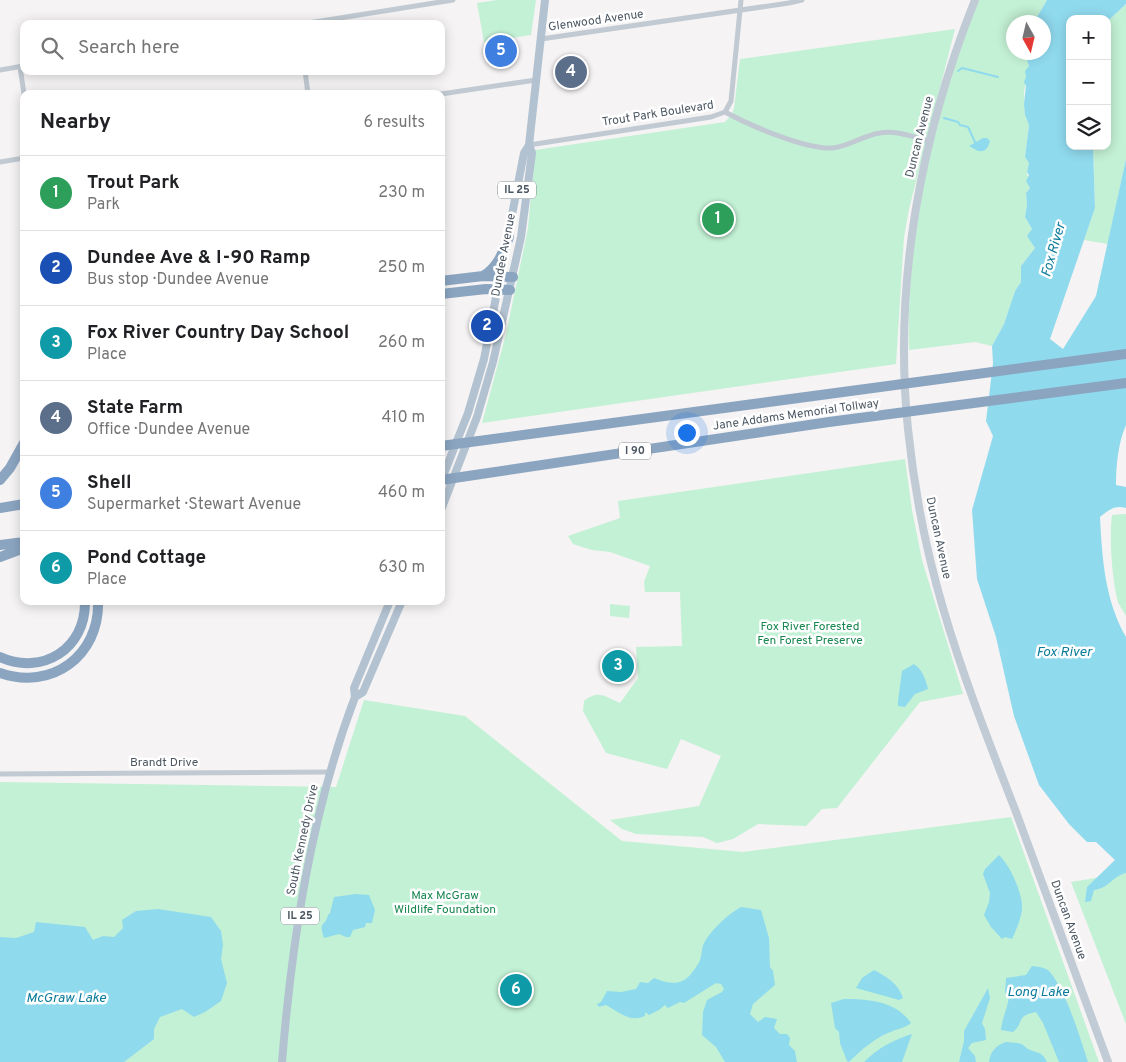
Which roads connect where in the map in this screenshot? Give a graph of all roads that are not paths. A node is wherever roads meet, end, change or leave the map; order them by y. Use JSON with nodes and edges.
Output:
{"nodes":[{"id":1,"x":453,"y":0,"type":"edge"},
{"id":2,"x":545,"y":0,"type":"edge"},
{"id":3,"x":741,"y":0,"type":"edge"},
{"id":4,"x":802,"y":0,"type":"edge"},
{"id":5,"x":975,"y":0,"type":"edge"},
{"id":6,"x":740,"y":10,"type":"junction"},
{"id":7,"x":327,"y":20,"type":"edge"},
{"id":8,"x":541,"y":39,"type":"junction"},
{"id":9,"x":20,"y":67,"type":"edge"},
{"id":10,"x":0,"y":70,"type":"edge"},
{"id":11,"x":23,"y":75,"type":"edge"},
{"id":12,"x":306,"y":75,"type":"edge"},
{"id":13,"x":536,"y":80,"type":"junction"},
{"id":14,"x":24,"y":90,"type":"edge"},
{"id":15,"x":307,"y":90,"type":"edge"},
{"id":16,"x":445,"y":93,"type":"edge"},
{"id":17,"x":725,"y":112,"type":"junction"},
{"id":18,"x":929,"y":141,"type":"junction"},
{"id":19,"x":528,"y":145,"type":"junction"},
{"id":20,"x":20,"y":159,"type":"edge"},
{"id":21,"x":0,"y":162,"type":"edge"},
{"id":22,"x":509,"y":237,"type":"junction"},
{"id":23,"x":483,"y":276,"type":"junction"},
{"id":24,"x":501,"y":276,"type":"junction"},
{"id":25,"x":513,"y":276,"type":"junction"},
{"id":26,"x":445,"y":281,"type":"edge"},
{"id":27,"x":499,"y":289,"type":"junction"},
{"id":28,"x":510,"y":290,"type":"junction"},
{"id":29,"x":445,"y":294,"type":"edge"},
{"id":30,"x":1126,"y":354,"type":"edge"},
{"id":31,"x":1126,"y":383,"type":"edge"},
{"id":32,"x":445,"y":445,"type":"edge"},
{"id":33,"x":20,"y":450,"type":"edge"},
{"id":34,"x":445,"y":471,"type":"edge"},
{"id":35,"x":0,"y":480,"type":"edge"},
{"id":36,"x":445,"y":480,"type":"edge"},
{"id":37,"x":445,"y":501,"type":"edge"},
{"id":38,"x":20,"y":505,"type":"edge"},
{"id":39,"x":0,"y":508,"type":"edge"},
{"id":40,"x":20,"y":542,"type":"edge"},
{"id":41,"x":0,"y":545,"type":"edge"},
{"id":42,"x":20,"y":550,"type":"edge"},
{"id":43,"x":0,"y":557,"type":"edge"},
{"id":44,"x":85,"y":605,"type":"edge"},
{"id":45,"x":98,"y":605,"type":"edge"},
{"id":46,"x":388,"y":605,"type":"edge"},
{"id":47,"x":400,"y":605,"type":"edge"},
{"id":48,"x":0,"y":657,"type":"edge"},
{"id":49,"x":0,"y":673,"type":"edge"},
{"id":50,"x":355,"y":697,"type":"junction"},
{"id":51,"x":329,"y":772,"type":"junction"},
{"id":52,"x":0,"y":774,"type":"edge"},
{"id":53,"x":282,"y":1062,"type":"edge"},
{"id":54,"x":1108,"y":1062,"type":"edge"}],
"edges":[{"from":1,"to":7,"type":"street"},
{"from":2,"to":8,"type":"main road","name":"Dundee Avenue","number":"IL 25"},
{"from":3,"to":6,"type":"street"},
{"from":4,"to":6,"type":"street","name":"Glenwood Avenue"},
{"from":5,"to":18,"type":"street","name":"Duncan Avenue"},
{"from":6,"to":8,"type":"street","name":"Glenwood Avenue"},
{"from":6,"to":17,"type":"street"},
{"from":8,"to":13,"type":"main road","name":"Dundee Avenue","number":"IL 25"},
{"from":9,"to":10,"type":"street"},
{"from":11,"to":14,"type":"street"},
{"from":12,"to":15,"type":"street"},
{"from":13,"to":16,"type":"street"},
{"from":13,"to":19,"type":"main road","name":"Dundee Avenue","number":"IL 25"},
{"from":17,"to":18,"type":"street","name":"Trout Park Boulevard"},
{"from":17,"to":19,"type":"street","name":"Trout Park Boulevard"},
{"from":18,"to":54,"type":"street","name":"Duncan Avenue"},
{"from":19,"to":22,"type":"main road","name":"Dundee Avenue","number":"IL 25"},
{"from":19,"to":25,"type":"main road","name":"Dundee Avenue","number":"IL 25"},
{"from":20,"to":21,"type":"street"},
{"from":22,"to":23,"type":"highway"},
{"from":22,"to":24,"type":"main road","name":"Dundee Avenue","number":"IL 25"},
{"from":23,"to":24,"type":"highway"},
{"from":23,"to":26,"type":"highway"},
{"from":24,"to":25,"type":"highway"},
{"from":24,"to":27,"type":"main road","name":"Dundee Avenue","number":"IL 25"},
{"from":25,"to":28,"type":"main road","name":"Dundee Avenue","number":"IL 25"},
{"from":27,"to":28,"type":"highway"},
{"from":27,"to":29,"type":"highway"},
{"from":27,"to":34,"type":"main road","name":"Dundee Avenue","number":"IL 25"},
{"from":28,"to":37,"type":"main road","name":"Dundee Avenue","number":"IL 25"},
{"from":30,"to":32,"type":"highway","name":"Jane Addams Memorial Tollway"},
{"from":31,"to":36,"type":"highway","name":"Jane Addams Memorial Tollway","number":"I 90"},
{"from":33,"to":35,"type":"highway"},
{"from":38,"to":39,"type":"highway"},
{"from":40,"to":41,"type":"highway"},
{"from":42,"to":43,"type":"highway"},
{"from":44,"to":48,"type":"highway"},
{"from":45,"to":49,"type":"highway"},
{"from":46,"to":50,"type":"main road","number":"IL 25"},
{"from":47,"to":50,"type":"main road","number":"IL 25"},
{"from":50,"to":51,"type":"main road","number":"IL 25"},
{"from":51,"to":52,"type":"street","name":"Brandt Drive"},
{"from":51,"to":53,"type":"main road","name":"South Kennedy Drive","number":"IL 25"}]}
